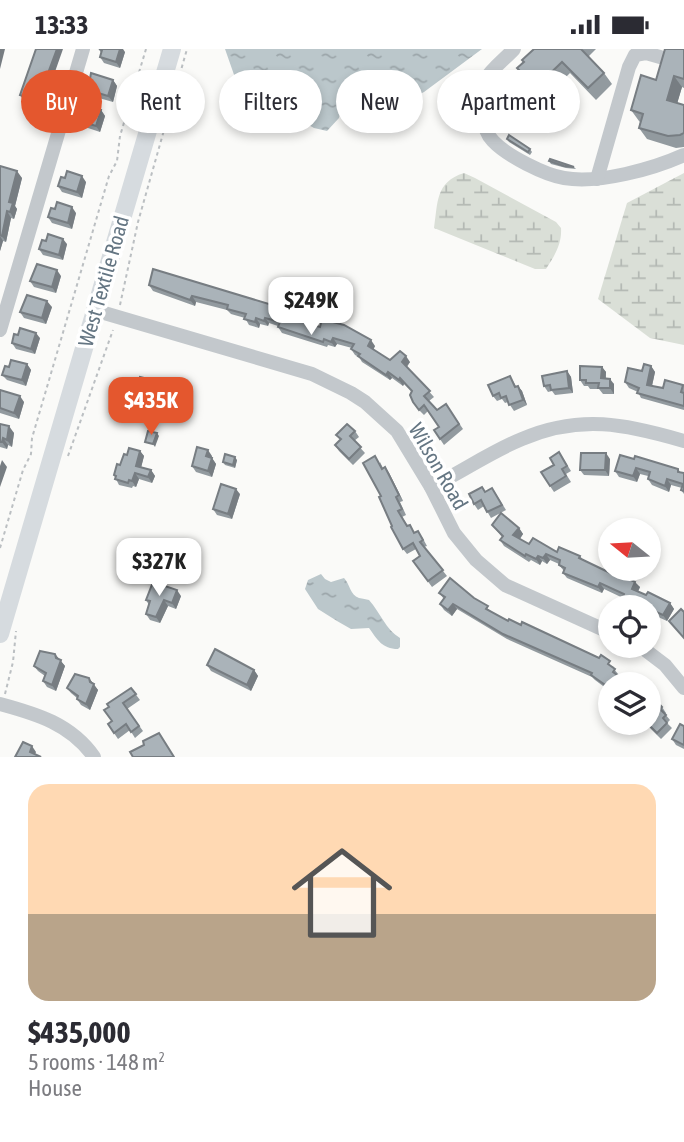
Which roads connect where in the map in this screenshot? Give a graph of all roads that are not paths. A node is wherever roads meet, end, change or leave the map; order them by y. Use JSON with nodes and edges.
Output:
{"nodes":[{"id":1,"x":83,"y":49,"type":"edge"},
{"id":2,"x":514,"y":49,"type":"edge"},
{"id":3,"x":178,"y":55,"type":"edge"},
{"id":4,"x":660,"y":57,"type":"edge"},
{"id":5,"x":684,"y":155,"type":"edge"},
{"id":6,"x":597,"y":179,"type":"junction"},
{"id":7,"x":94,"y":310,"type":"junction"},
{"id":8,"x":0,"y":330,"type":"edge"},
{"id":9,"x":684,"y":441,"type":"edge"},
{"id":10,"x":431,"y":487,"type":"junction"},
{"id":11,"x":598,"y":627,"type":"edge"},
{"id":12,"x":0,"y":633,"type":"edge"},
{"id":13,"x":656,"y":658,"type":"edge"},
{"id":14,"x":684,"y":688,"type":"edge"},
{"id":15,"x":0,"y":704,"type":"edge"},
{"id":16,"x":94,"y":757,"type":"edge"}],
"edges":[{"from":1,"to":8,"type":"street"},
{"from":2,"to":6,"type":"street"},
{"from":3,"to":7,"type":"main road","name":"West Textile Road"},
{"from":4,"to":6,"type":"street"},
{"from":5,"to":6,"type":"street"},
{"from":7,"to":10,"type":"street","name":"Wilson Road"},
{"from":7,"to":12,"type":"main road","name":"West Textile Road"},
{"from":9,"to":10,"type":"street"},
{"from":10,"to":11,"type":"street","name":"Wilson Road"},
{"from":13,"to":14,"type":"street"},
{"from":15,"to":16,"type":"street"}]}
